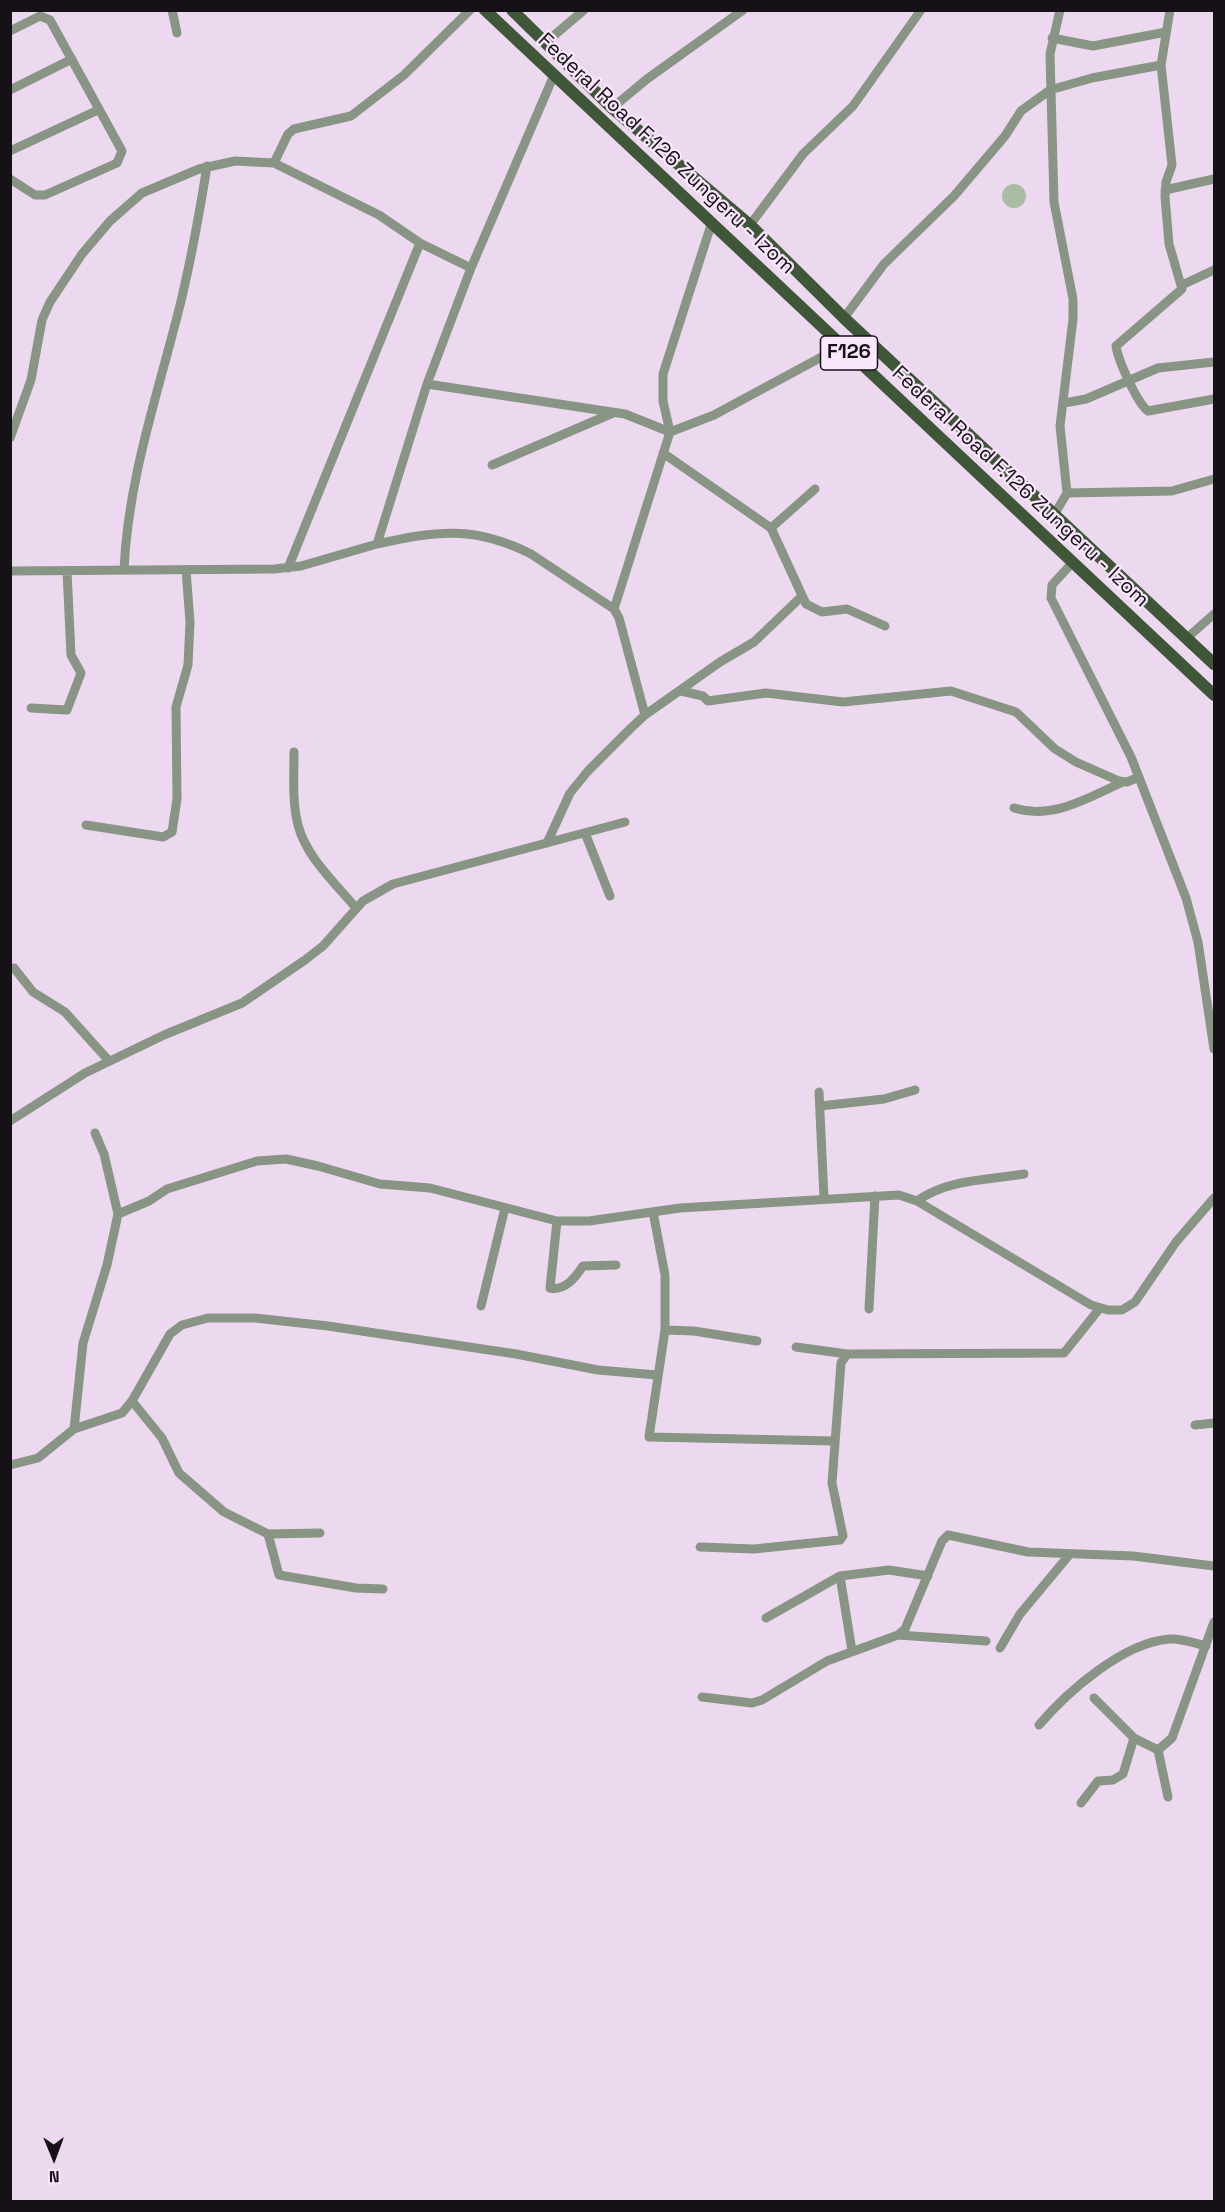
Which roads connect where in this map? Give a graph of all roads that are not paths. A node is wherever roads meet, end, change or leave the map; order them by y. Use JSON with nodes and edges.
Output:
{"nodes":[{"id":1,"x":172,"y":10,"type":"edge"},
{"id":2,"x":470,"y":10,"type":"edge"},
{"id":3,"x":485,"y":10,"type":"edge"},
{"id":4,"x":512,"y":10,"type":"edge"},
{"id":5,"x":584,"y":10,"type":"edge"},
{"id":6,"x":743,"y":10,"type":"edge"},
{"id":7,"x":921,"y":10,"type":"edge"},
{"id":8,"x":1060,"y":10,"type":"edge"},
{"id":9,"x":1170,"y":10,"type":"edge"},
{"id":10,"x":33,"y":15,"type":"edge"},
{"id":11,"x":10,"y":31,"type":"edge"},
{"id":12,"x":1166,"y":32,"type":"junction"},
{"id":13,"x":177,"y":33,"type":"dead end"},
{"id":14,"x":1052,"y":38,"type":"junction"},
{"id":15,"x":545,"y":43,"type":"junction"},
{"id":16,"x":72,"y":58,"type":"junction"},
{"id":17,"x":1161,"y":65,"type":"junction"},
{"id":18,"x":554,"y":75,"type":"junction"},
{"id":19,"x":10,"y":90,"type":"edge"},
{"id":20,"x":1050,"y":90,"type":"junction"},
{"id":21,"x":612,"y":108,"type":"junction"},
{"id":22,"x":98,"y":111,"type":"junction"},
{"id":23,"x":10,"y":151,"type":"edge"},
{"id":24,"x":274,"y":163,"type":"junction"},
{"id":25,"x":207,"y":166,"type":"junction"},
{"id":26,"x":10,"y":179,"type":"edge"},
{"id":27,"x":1215,"y":179,"type":"edge"},
{"id":28,"x":1165,"y":190,"type":"junction"},
{"id":29,"x":712,"y":222,"type":"junction"},
{"id":30,"x":750,"y":225,"type":"junction"},
{"id":31,"x":420,"y":243,"type":"junction"},
{"id":32,"x":471,"y":268,"type":"junction"},
{"id":33,"x":1215,"y":270,"type":"edge"},
{"id":34,"x":1182,"y":289,"type":"junction"},
{"id":35,"x":844,"y":318,"type":"junction"},
{"id":36,"x":842,"y":346,"type":"junction"},
{"id":37,"x":1215,"y":362,"type":"edge"},
{"id":38,"x":1129,"y":381,"type":"junction"},
{"id":39,"x":427,"y":384,"type":"junction"},
{"id":40,"x":1215,"y":399,"type":"edge"},
{"id":41,"x":1064,"y":403,"type":"junction"},
{"id":42,"x":614,"y":412,"type":"junction"},
{"id":43,"x":670,"y":432,"type":"junction"},
{"id":44,"x":10,"y":438,"type":"edge"},
{"id":45,"x":663,"y":453,"type":"junction"},
{"id":46,"x":492,"y":465,"type":"dead end"},
{"id":47,"x":1215,"y":479,"type":"edge"},
{"id":48,"x":815,"y":489,"type":"dead end"},
{"id":49,"x":1067,"y":493,"type":"junction"},
{"id":50,"x":1054,"y":514,"type":"junction"},
{"id":51,"x":771,"y":528,"type":"junction"},
{"id":52,"x":377,"y":544,"type":"junction"},
{"id":53,"x":1073,"y":562,"type":"junction"},
{"id":54,"x":288,"y":568,"type":"junction"},
{"id":55,"x":124,"y":570,"type":"junction"},
{"id":56,"x":186,"y":570,"type":"junction"},
{"id":57,"x":10,"y":571,"type":"edge"},
{"id":58,"x":67,"y":571,"type":"junction"},
{"id":59,"x":801,"y":597,"type":"junction"},
{"id":60,"x":614,"y":609,"type":"junction"},
{"id":61,"x":1215,"y":614,"type":"edge"},
{"id":62,"x":885,"y":626,"type":"dead end"},
{"id":63,"x":1188,"y":637,"type":"junction"},
{"id":64,"x":1215,"y":664,"type":"edge"},
{"id":65,"x":1212,"y":690,"type":"edge"},
{"id":66,"x":681,"y":691,"type":"junction"},
{"id":67,"x":31,"y":708,"type":"dead end"},
{"id":68,"x":645,"y":715,"type":"junction"},
{"id":69,"x":294,"y":752,"type":"dead end"},
{"id":70,"x":1139,"y":777,"type":"junction"},
{"id":71,"x":1123,"y":782,"type":"junction"},
{"id":72,"x":1014,"y":807,"type":"dead end"},
{"id":73,"x":625,"y":822,"type":"dead end"},
{"id":74,"x":86,"y":825,"type":"dead end"},
{"id":75,"x":585,"y":833,"type":"junction"},
{"id":76,"x":547,"y":843,"type":"junction"},
{"id":77,"x":610,"y":896,"type":"dead end"},
{"id":78,"x":356,"y":908,"type":"junction"},
{"id":79,"x":14,"y":968,"type":"dead end"},
{"id":80,"x":1215,"y":1049,"type":"edge"},
{"id":81,"x":108,"y":1061,"type":"junction"},
{"id":82,"x":915,"y":1090,"type":"dead end"},
{"id":83,"x":819,"y":1092,"type":"dead end"},
{"id":84,"x":820,"y":1106,"type":"junction"},
{"id":85,"x":10,"y":1121,"type":"edge"},
{"id":86,"x":94,"y":1133,"type":"dead end"},
{"id":87,"x":1024,"y":1174,"type":"dead end"},
{"id":88,"x":875,"y":1196,"type":"junction"},
{"id":89,"x":824,"y":1198,"type":"junction"},
{"id":90,"x":1215,"y":1198,"type":"edge"},
{"id":91,"x":917,"y":1201,"type":"junction"},
{"id":92,"x":505,"y":1208,"type":"junction"},
{"id":93,"x":653,"y":1212,"type":"junction"},
{"id":94,"x":118,"y":1214,"type":"junction"},
{"id":95,"x":557,"y":1221,"type":"junction"},
{"id":96,"x":616,"y":1265,"type":"dead end"},
{"id":97,"x":481,"y":1306,"type":"dead end"},
{"id":98,"x":1100,"y":1308,"type":"junction"},
{"id":99,"x":869,"y":1309,"type":"dead end"},
{"id":100,"x":665,"y":1330,"type":"junction"},
{"id":101,"x":757,"y":1341,"type":"dead end"},
{"id":102,"x":796,"y":1347,"type":"dead end"},
{"id":103,"x":847,"y":1354,"type":"junction"},
{"id":104,"x":657,"y":1375,"type":"junction"},
{"id":105,"x":132,"y":1401,"type":"junction"},
{"id":106,"x":1215,"y":1423,"type":"edge"},
{"id":107,"x":1195,"y":1425,"type":"dead end"},
{"id":108,"x":74,"y":1429,"type":"junction"},
{"id":109,"x":834,"y":1441,"type":"junction"},
{"id":110,"x":10,"y":1465,"type":"edge"},
{"id":111,"x":320,"y":1533,"type":"dead end"},
{"id":112,"x":268,"y":1534,"type":"junction"},
{"id":113,"x":700,"y":1546,"type":"dead end"},
{"id":114,"x":1069,"y":1555,"type":"junction"},
{"id":115,"x":1215,"y":1566,"type":"edge"},
{"id":116,"x":840,"y":1576,"type":"junction"},
{"id":117,"x":927,"y":1576,"type":"junction"},
{"id":118,"x":383,"y":1588,"type":"dead end"},
{"id":119,"x":766,"y":1618,"type":"dead end"},
{"id":120,"x":1215,"y":1622,"type":"edge"},
{"id":121,"x":898,"y":1635,"type":"junction"},
{"id":122,"x":986,"y":1641,"type":"dead end"},
{"id":123,"x":1206,"y":1646,"type":"junction"},
{"id":124,"x":1000,"y":1648,"type":"dead end"},
{"id":125,"x":852,"y":1651,"type":"junction"},
{"id":126,"x":702,"y":1697,"type":"dead end"},
{"id":127,"x":1094,"y":1698,"type":"dead end"},
{"id":128,"x":1039,"y":1725,"type":"dead end"},
{"id":129,"x":1134,"y":1738,"type":"junction"},
{"id":130,"x":1158,"y":1750,"type":"junction"},
{"id":131,"x":1168,"y":1797,"type":"dead end"},
{"id":132,"x":1081,"y":1803,"type":"dead end"}],
"edges":[{"from":1,"to":13,"type":"street"},
{"from":2,"to":24,"type":"street"},
{"from":3,"to":18,"type":"main road","name":"Federal Road F.126 Zungeru - Izom","number":"F126"},
{"from":4,"to":15,"type":"main road","name":"Federal Road F.126 Zungeru - Izom","number":"F126"},
{"from":5,"to":15,"type":"street"},
{"from":6,"to":21,"type":"street"},
{"from":7,"to":30,"type":"street"},
{"from":8,"to":14,"type":"street"},
{"from":9,"to":12,"type":"street"},
{"from":10,"to":11,"type":"street"},
{"from":10,"to":16,"type":"street"},
{"from":12,"to":14,"type":"street"},
{"from":12,"to":17,"type":"street"},
{"from":14,"to":20,"type":"street"},
{"from":15,"to":21,"type":"main road","name":"Federal Road F.126 Zungeru - Izom","number":"F126"},
{"from":16,"to":19,"type":"street"},
{"from":16,"to":22,"type":"street"},
{"from":17,"to":20,"type":"street"},
{"from":17,"to":28,"type":"street"},
{"from":18,"to":29,"type":"main road","name":"Federal Road F.126 Zungeru - Izom","number":"F126"},
{"from":18,"to":32,"type":"street"},
{"from":20,"to":35,"type":"street"},
{"from":20,"to":41,"type":"street"},
{"from":21,"to":30,"type":"main road","name":"Federal Road F.126 Zungeru - Izom","number":"F126"},
{"from":22,"to":23,"type":"street"},
{"from":22,"to":26,"type":"street"},
{"from":24,"to":25,"type":"street"},
{"from":24,"to":31,"type":"street"},
{"from":25,"to":44,"type":"street"},
{"from":25,"to":55,"type":"street"},
{"from":27,"to":28,"type":"street"},
{"from":28,"to":34,"type":"street"},
{"from":29,"to":36,"type":"main road","name":"Federal Road F.126 Zungeru - Izom","number":"F126"},
{"from":29,"to":43,"type":"street"},
{"from":30,"to":35,"type":"main road","name":"Federal Road F.126 Zungeru - Izom","number":"F126"},
{"from":31,"to":32,"type":"street"},
{"from":31,"to":54,"type":"street"},
{"from":32,"to":39,"type":"street"},
{"from":33,"to":34,"type":"street"},
{"from":34,"to":38,"type":"street"},
{"from":35,"to":50,"type":"main road","name":"Federal Road F.126 Zungeru - Izom","number":"F126"},
{"from":36,"to":43,"type":"street"},
{"from":36,"to":53,"type":"main road","name":"Federal Road F.126 Zungeru - Izom","number":"F126"},
{"from":37,"to":38,"type":"street"},
{"from":38,"to":40,"type":"street"},
{"from":38,"to":41,"type":"street"},
{"from":39,"to":42,"type":"street"},
{"from":39,"to":52,"type":"street"},
{"from":41,"to":49,"type":"street"},
{"from":42,"to":43,"type":"street"},
{"from":42,"to":46,"type":"street"},
{"from":43,"to":45,"type":"street"},
{"from":45,"to":51,"type":"street"},
{"from":45,"to":60,"type":"street"},
{"from":47,"to":49,"type":"street"},
{"from":48,"to":51,"type":"street"},
{"from":49,"to":50,"type":"street"},
{"from":50,"to":63,"type":"main road","name":"Federal Road F.126 Zungeru - Izom","number":"F126"},
{"from":51,"to":59,"type":"street"},
{"from":52,"to":54,"type":"street"},
{"from":52,"to":60,"type":"street"},
{"from":53,"to":65,"type":"main road","name":"Federal Road F.126 Zungeru - Izom","number":"F126"},
{"from":53,"to":70,"type":"street"},
{"from":54,"to":56,"type":"street"},
{"from":55,"to":56,"type":"street"},
{"from":55,"to":58,"type":"street"},
{"from":56,"to":74,"type":"street"},
{"from":57,"to":58,"type":"street"},
{"from":58,"to":67,"type":"street"},
{"from":59,"to":62,"type":"street"},
{"from":59,"to":66,"type":"street"},
{"from":60,"to":68,"type":"street"},
{"from":61,"to":63,"type":"street"},
{"from":63,"to":64,"type":"main road","name":"Federal Road F.126 Zungeru - Izom","number":"F126"},
{"from":66,"to":68,"type":"street"},
{"from":66,"to":71,"type":"street"},
{"from":68,"to":76,"type":"street"},
{"from":69,"to":78,"type":"street"},
{"from":70,"to":71,"type":"street"},
{"from":70,"to":80,"type":"street"},
{"from":71,"to":72,"type":"street"},
{"from":73,"to":75,"type":"street"},
{"from":75,"to":76,"type":"street"},
{"from":75,"to":77,"type":"street"},
{"from":76,"to":78,"type":"street"},
{"from":78,"to":81,"type":"street"},
{"from":79,"to":81,"type":"street"},
{"from":81,"to":85,"type":"street"},
{"from":82,"to":84,"type":"street"},
{"from":83,"to":84,"type":"street"},
{"from":84,"to":89,"type":"street"},
{"from":86,"to":94,"type":"street"},
{"from":87,"to":91,"type":"street"},
{"from":88,"to":89,"type":"street"},
{"from":88,"to":91,"type":"street"},
{"from":88,"to":99,"type":"street"},
{"from":89,"to":93,"type":"street"},
{"from":90,"to":98,"type":"street"},
{"from":91,"to":98,"type":"street"},
{"from":92,"to":94,"type":"street"},
{"from":92,"to":95,"type":"street"},
{"from":92,"to":97,"type":"street"},
{"from":93,"to":95,"type":"street"},
{"from":93,"to":100,"type":"street"},
{"from":94,"to":108,"type":"street"},
{"from":95,"to":96,"type":"street"},
{"from":98,"to":103,"type":"street"},
{"from":100,"to":101,"type":"street"},
{"from":100,"to":104,"type":"street"},
{"from":102,"to":103,"type":"street"},
{"from":103,"to":109,"type":"street"},
{"from":104,"to":105,"type":"street"},
{"from":104,"to":109,"type":"street"},
{"from":105,"to":108,"type":"street"},
{"from":105,"to":112,"type":"street"},
{"from":106,"to":107,"type":"street"},
{"from":108,"to":110,"type":"street"},
{"from":109,"to":113,"type":"street"},
{"from":111,"to":112,"type":"street"},
{"from":112,"to":118,"type":"street"},
{"from":114,"to":115,"type":"street"},
{"from":114,"to":117,"type":"street"},
{"from":114,"to":124,"type":"street"},
{"from":116,"to":117,"type":"street"},
{"from":116,"to":119,"type":"street"},
{"from":116,"to":125,"type":"street"},
{"from":117,"to":121,"type":"street"},
{"from":120,"to":123,"type":"street"},
{"from":121,"to":122,"type":"street"},
{"from":121,"to":125,"type":"street"},
{"from":123,"to":128,"type":"street"},
{"from":123,"to":130,"type":"street"},
{"from":125,"to":126,"type":"street"},
{"from":127,"to":129,"type":"street"},
{"from":129,"to":130,"type":"street"},
{"from":129,"to":132,"type":"street"},
{"from":130,"to":131,"type":"street"}]}
